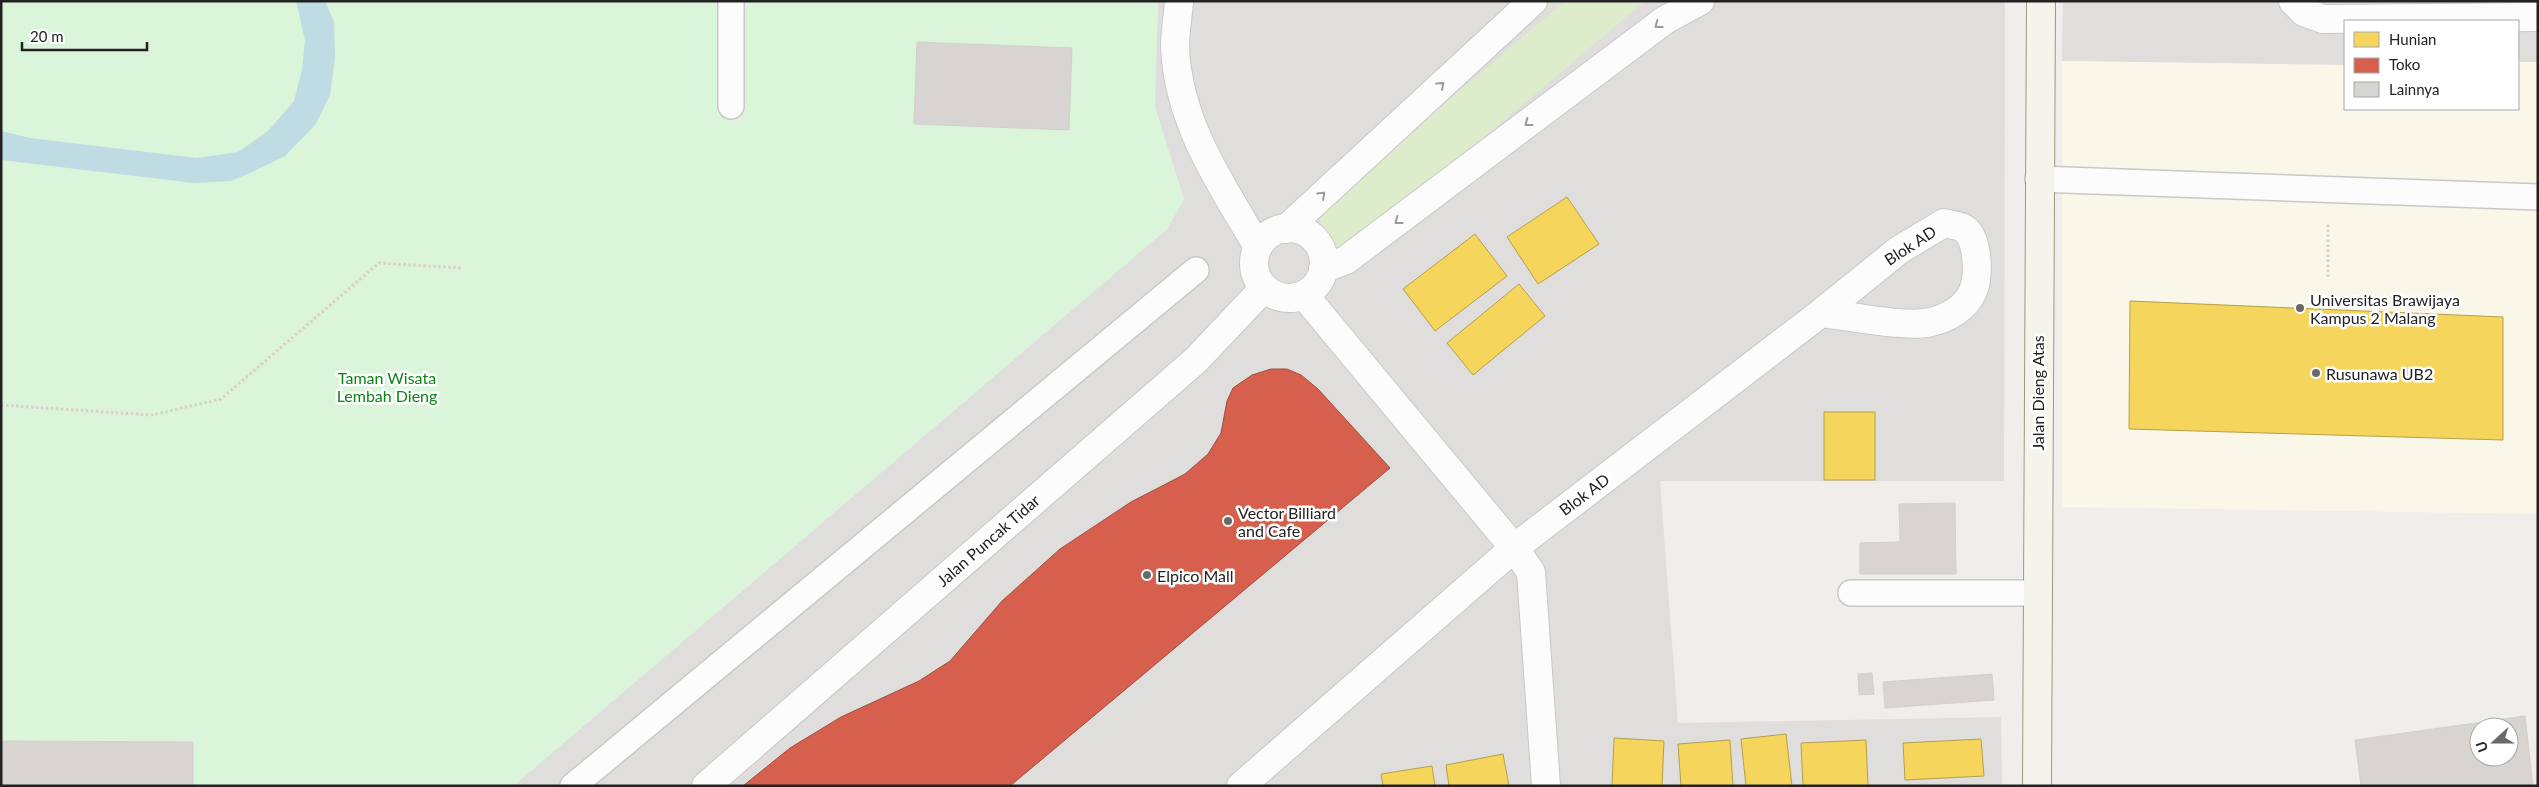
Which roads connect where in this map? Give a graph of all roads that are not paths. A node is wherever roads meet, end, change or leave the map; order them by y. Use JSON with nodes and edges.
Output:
{"nodes":[{"id":1,"x":731,"y":1,"type":"edge"},
{"id":2,"x":1179,"y":1,"type":"edge"},
{"id":3,"x":1533,"y":1,"type":"edge"},
{"id":4,"x":1700,"y":1,"type":"edge"},
{"id":5,"x":2041,"y":1,"type":"edge"},
{"id":6,"x":2293,"y":1,"type":"edge"},
{"id":7,"x":2531,"y":12,"type":"edge"},
{"id":8,"x":732,"y":106,"type":"dead end"},
{"id":9,"x":2038,"y":179,"type":"junction"},
{"id":10,"x":2538,"y":197,"type":"edge"},
{"id":11,"x":1286,"y":229,"type":"junction"},
{"id":12,"x":1258,"y":247,"type":"junction"},
{"id":13,"x":1324,"y":269,"type":"junction"},
{"id":14,"x":1196,"y":270,"type":"dead end"},
{"id":15,"x":1264,"y":288,"type":"junction"},
{"id":16,"x":1304,"y":295,"type":"junction"},
{"id":17,"x":1822,"y":313,"type":"junction"},
{"id":18,"x":1514,"y":548,"type":"junction"},
{"id":19,"x":1851,"y":593,"type":"dead end"},
{"id":20,"x":2036,"y":593,"type":"junction"},
{"id":21,"x":573,"y":786,"type":"edge"},
{"id":22,"x":706,"y":786,"type":"edge"},
{"id":23,"x":1241,"y":786,"type":"edge"},
{"id":24,"x":1546,"y":786,"type":"edge"},
{"id":25,"x":2037,"y":786,"type":"edge"}],
"edges":[{"from":1,"to":8,"type":"lane"},
{"from":2,"to":12,"type":"street"},
{"from":11,"to":3,"type":"street","one_way":true},
{"from":4,"to":13,"type":"street","one_way":true},
{"from":5,"to":9,"type":"street","name":"Jalan Dieng Atas"},
{"from":6,"to":7,"type":"street"},
{"from":9,"to":10,"type":"lane"},
{"from":9,"to":20,"type":"street","name":"Jalan Dieng Atas"},
{"from":11,"to":12,"type":"street"},
{"from":11,"to":13,"type":"street"},
{"from":12,"to":15,"type":"street"},
{"from":13,"to":16,"type":"street"},
{"from":14,"to":21,"type":"lane"},
{"from":15,"to":16,"type":"street"},
{"from":15,"to":22,"type":"street","name":"Jalan Puncak Tidar"},
{"from":16,"to":18,"type":"street"},
{"from":17,"to":17,"type":"street","name":"Blok AD"},
{"from":17,"to":18,"type":"street","name":"Blok AD"},
{"from":18,"to":23,"type":"street","name":"Blok AD"},
{"from":18,"to":24,"type":"street"},
{"from":19,"to":20,"type":"lane"},
{"from":20,"to":25,"type":"street","name":"Jalan Dieng Atas"}]}
